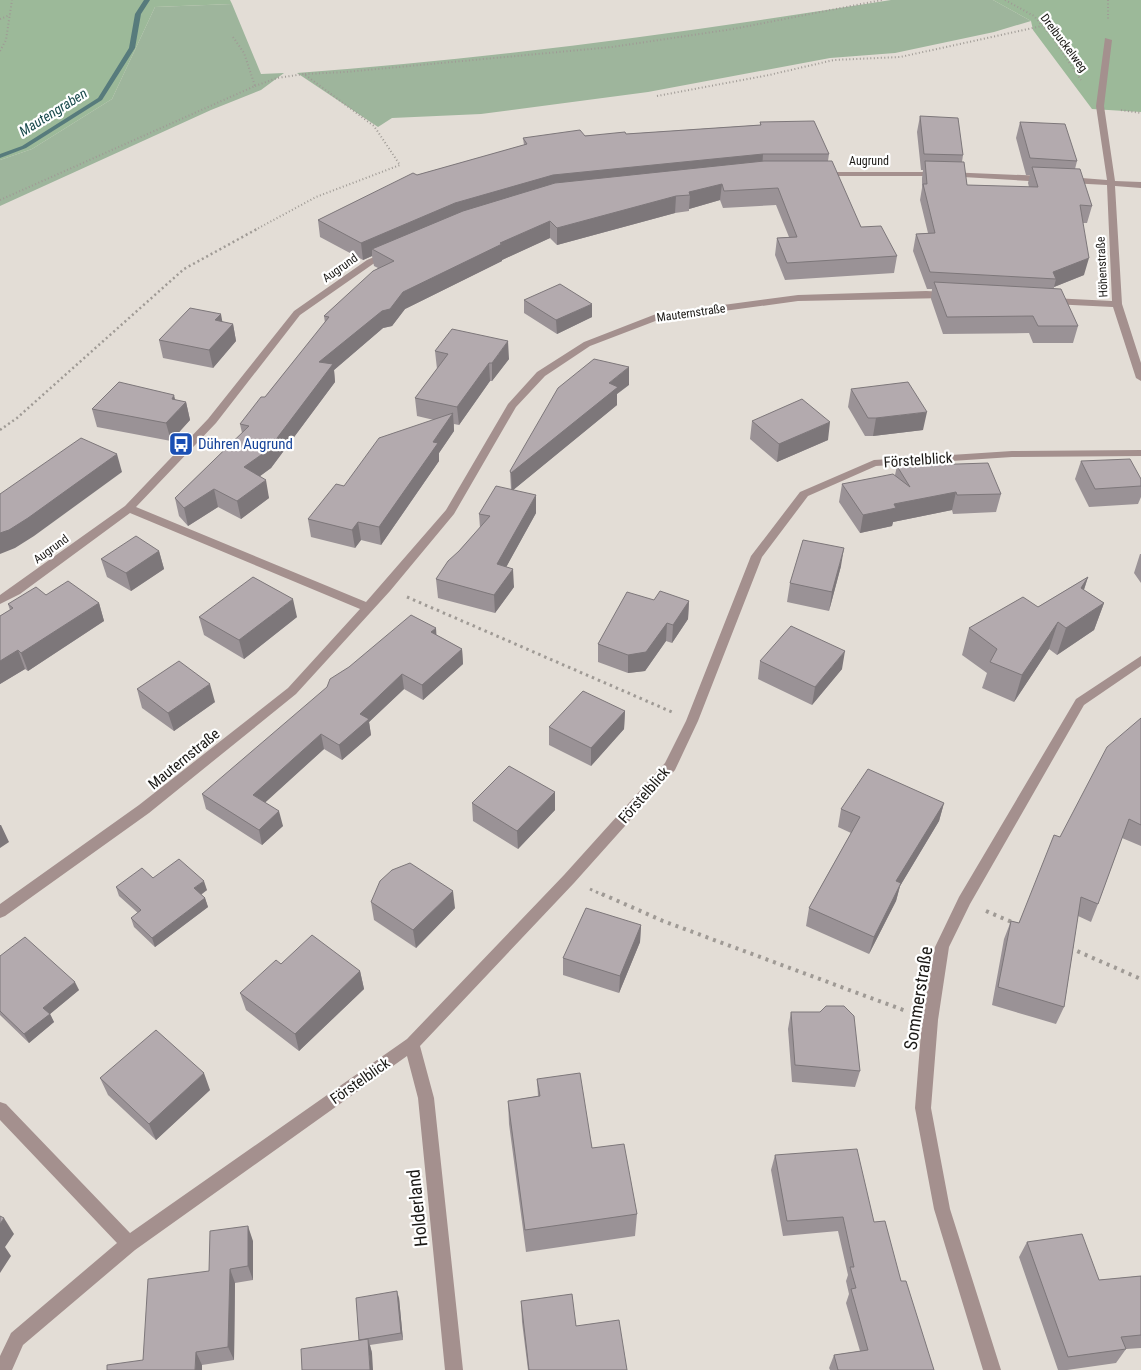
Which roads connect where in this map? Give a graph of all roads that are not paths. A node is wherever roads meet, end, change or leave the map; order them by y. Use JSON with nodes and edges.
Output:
{"nodes":[{"id":1,"x":1108,"y":40,"type":"dead end"},
{"id":2,"x":810,"y":174,"type":"edge"},
{"id":3,"x":1111,"y":182,"type":"junction"},
{"id":4,"x":1141,"y":185,"type":"edge"},
{"id":5,"x":397,"y":250,"type":"edge"},
{"id":6,"x":954,"y":295,"type":"edge"},
{"id":7,"x":1040,"y":300,"type":"edge"},
{"id":8,"x":1117,"y":304,"type":"junction"},
{"id":9,"x":1141,"y":378,"type":"edge"},
{"id":10,"x":1141,"y":453,"type":"edge"},
{"id":11,"x":129,"y":508,"type":"junction"},
{"id":12,"x":0,"y":600,"type":"edge"},
{"id":13,"x":367,"y":607,"type":"junction"},
{"id":14,"x":1141,"y":660,"type":"edge"},
{"id":15,"x":0,"y":912,"type":"edge"},
{"id":16,"x":412,"y":1044,"type":"junction"},
{"id":17,"x":0,"y":1109,"type":"edge"},
{"id":18,"x":129,"y":1244,"type":"junction"},
{"id":19,"x":3,"y":1370,"type":"edge"},
{"id":20,"x":454,"y":1370,"type":"edge"},
{"id":21,"x":992,"y":1370,"type":"edge"}],
"edges":[{"from":1,"to":3,"type":"street"},
{"from":2,"to":3,"type":"street","name":"Augrund"},
{"from":3,"to":4,"type":"street","name":"Augrund"},
{"from":3,"to":8,"type":"street","name":"Höhenstraße"},
{"from":5,"to":11,"type":"street","name":"Augrund"},
{"from":6,"to":13,"type":"street","name":"Mauternstraße"},
{"from":7,"to":8,"type":"street"},
{"from":8,"to":9,"type":"street","name":"Höhenstraße"},
{"from":10,"to":16,"type":"street","name":"Förstelblick"},
{"from":11,"to":12,"type":"street","name":"Augrund"},
{"from":11,"to":13,"type":"street"},
{"from":13,"to":15,"type":"street","name":"Mauternstraße"},
{"from":14,"to":21,"type":"street","name":"Sommerstraße"},
{"from":16,"to":18,"type":"street","name":"Förstelblick"},
{"from":16,"to":20,"type":"street","name":"Holderland"},
{"from":17,"to":18,"type":"street"},
{"from":18,"to":19,"type":"street","name":"Förstelblick"}]}
